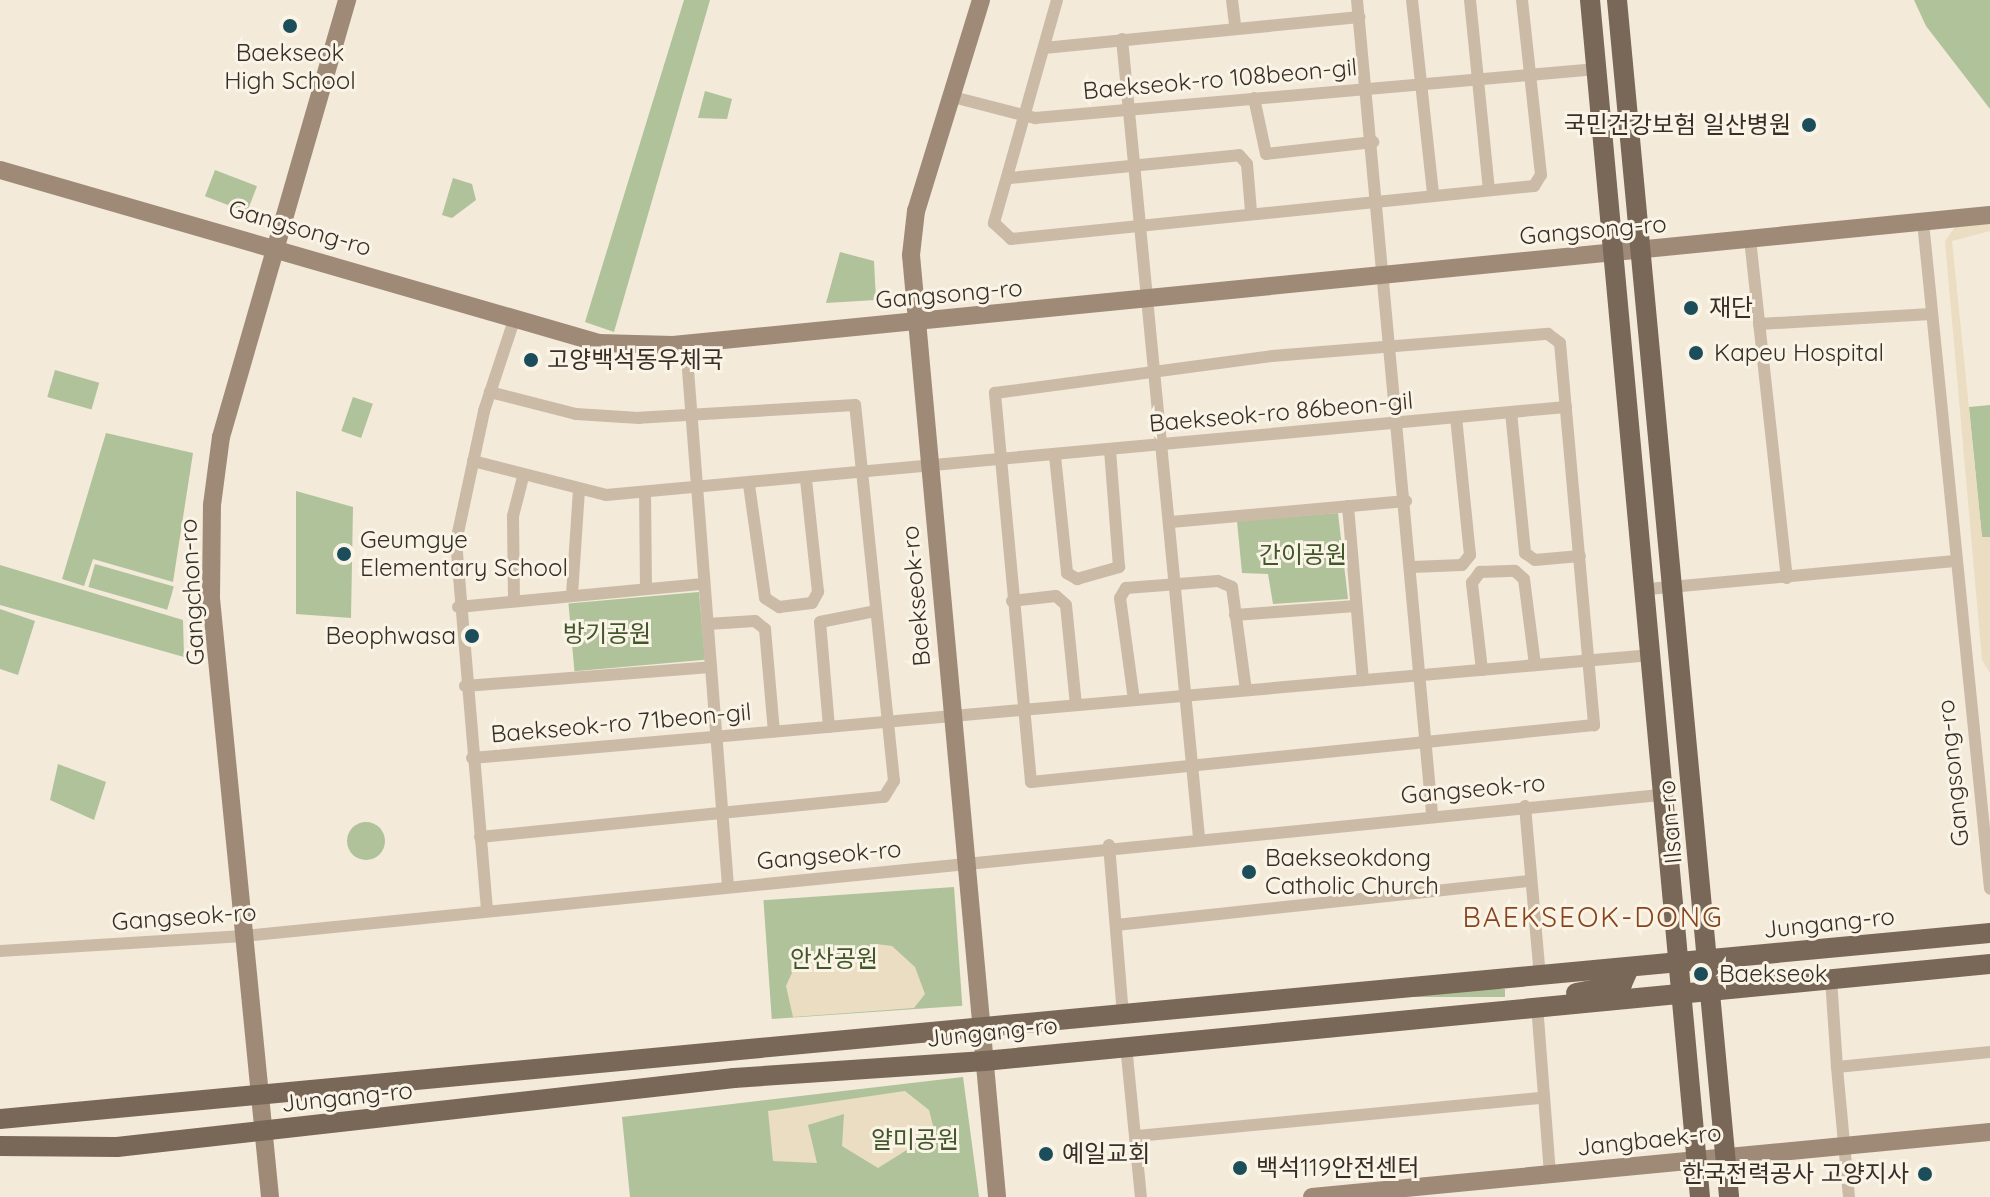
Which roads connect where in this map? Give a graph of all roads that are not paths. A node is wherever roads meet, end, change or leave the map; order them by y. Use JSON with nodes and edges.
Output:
{"nodes":[{"id":1,"x":347,"y":0,"type":"edge"},
{"id":2,"x":981,"y":0,"type":"edge"},
{"id":3,"x":1057,"y":0,"type":"edge"},
{"id":4,"x":1232,"y":0,"type":"edge"},
{"id":5,"x":1357,"y":0,"type":"edge"},
{"id":6,"x":1412,"y":0,"type":"edge"},
{"id":7,"x":1470,"y":0,"type":"edge"},
{"id":8,"x":1522,"y":0,"type":"edge"},
{"id":9,"x":1590,"y":0,"type":"edge"},
{"id":10,"x":1617,"y":0,"type":"edge"},
{"id":11,"x":1359,"y":17,"type":"junction"},
{"id":12,"x":1238,"y":26,"type":"junction"},
{"id":13,"x":1122,"y":39,"type":"junction"},
{"id":14,"x":1044,"y":48,"type":"junction"},
{"id":15,"x":1597,"y":69,"type":"junction"},
{"id":16,"x":1528,"y":74,"type":"junction"},
{"id":17,"x":1478,"y":77,"type":"junction"},
{"id":18,"x":1421,"y":84,"type":"junction"},
{"id":19,"x":1367,"y":88,"type":"junction"},
{"id":20,"x":953,"y":97,"type":"junction"},
{"id":21,"x":1254,"y":98,"type":"junction"},
{"id":22,"x":1133,"y":108,"type":"junction"},
{"id":23,"x":1024,"y":114,"type":"junction"},
{"id":24,"x":1373,"y":142,"type":"junction"},
{"id":25,"x":1135,"y":164,"type":"junction"},
{"id":26,"x":0,"y":170,"type":"edge"},
{"id":27,"x":1010,"y":178,"type":"junction"},
{"id":28,"x":1489,"y":190,"type":"junction"},
{"id":29,"x":1433,"y":194,"type":"junction"},
{"id":30,"x":1379,"y":200,"type":"junction"},
{"id":31,"x":1255,"y":212,"type":"junction"},
{"id":32,"x":1990,"y":215,"type":"edge"},
{"id":33,"x":1923,"y":222,"type":"junction"},
{"id":34,"x":1139,"y":223,"type":"junction"},
{"id":35,"x":1750,"y":239,"type":"junction"},
{"id":36,"x":279,"y":247,"type":"junction"},
{"id":37,"x":1643,"y":250,"type":"junction"},
{"id":38,"x":1616,"y":253,"type":"junction"},
{"id":39,"x":1387,"y":274,"type":"junction"},
{"id":40,"x":1151,"y":297,"type":"junction"},
{"id":41,"x":1931,"y":314,"type":"junction"},
{"id":42,"x":515,"y":317,"type":"junction"},
{"id":43,"x":914,"y":322,"type":"junction"},
{"id":44,"x":1759,"y":324,"type":"junction"},
{"id":45,"x":686,"y":344,"type":"junction"},
{"id":46,"x":1395,"y":348,"type":"junction"},
{"id":47,"x":1157,"y":372,"type":"junction"},
{"id":48,"x":490,"y":392,"type":"junction"},
{"id":49,"x":1566,"y":407,"type":"junction"},
{"id":50,"x":1511,"y":412,"type":"junction"},
{"id":51,"x":690,"y":414,"type":"junction"},
{"id":52,"x":1456,"y":418,"type":"junction"},
{"id":53,"x":1399,"y":423,"type":"junction"},
{"id":54,"x":1164,"y":445,"type":"junction"},
{"id":55,"x":1110,"y":450,"type":"junction"},
{"id":56,"x":1055,"y":456,"type":"junction"},
{"id":57,"x":473,"y":461,"type":"junction"},
{"id":58,"x":999,"y":461,"type":"junction"},
{"id":59,"x":928,"y":468,"type":"junction"},
{"id":60,"x":865,"y":474,"type":"junction"},
{"id":61,"x":523,"y":477,"type":"junction"},
{"id":62,"x":806,"y":479,"type":"junction"},
{"id":63,"x":749,"y":485,"type":"junction"},
{"id":64,"x":579,"y":490,"type":"junction"},
{"id":65,"x":696,"y":490,"type":"junction"},
{"id":66,"x":645,"y":492,"type":"junction"},
{"id":67,"x":1406,"y":501,"type":"junction"},
{"id":68,"x":1348,"y":506,"type":"junction"},
{"id":69,"x":1171,"y":522,"type":"junction"},
{"id":70,"x":1581,"y":560,"type":"junction"},
{"id":71,"x":1955,"y":561,"type":"junction"},
{"id":72,"x":1412,"y":567,"type":"junction"},
{"id":73,"x":1787,"y":578,"type":"junction"},
{"id":74,"x":703,"y":584,"type":"junction"},
{"id":75,"x":1177,"y":586,"type":"junction"},
{"id":76,"x":1675,"y":587,"type":"junction"},
{"id":77,"x":646,"y":589,"type":"junction"},
{"id":78,"x":1648,"y":589,"type":"junction"},
{"id":79,"x":572,"y":595,"type":"junction"},
{"id":80,"x":1012,"y":600,"type":"junction"},
{"id":81,"x":514,"y":601,"type":"junction"},
{"id":82,"x":1356,"y":606,"type":"junction"},
{"id":83,"x":458,"y":607,"type":"junction"},
{"id":84,"x":874,"y":608,"type":"junction"},
{"id":85,"x":1235,"y":615,"type":"junction"},
{"id":86,"x":707,"y":624,"type":"junction"},
{"id":87,"x":1652,"y":655,"type":"junction"},
{"id":88,"x":1591,"y":660,"type":"junction"},
{"id":89,"x":1535,"y":665,"type":"junction"},
{"id":90,"x":710,"y":667,"type":"junction"},
{"id":91,"x":1482,"y":670,"type":"junction"},
{"id":92,"x":1421,"y":675,"type":"junction"},
{"id":93,"x":1363,"y":680,"type":"junction"},
{"id":94,"x":465,"y":686,"type":"junction"},
{"id":95,"x":1246,"y":690,"type":"junction"},
{"id":96,"x":1187,"y":695,"type":"junction"},
{"id":97,"x":1134,"y":700,"type":"junction"},
{"id":98,"x":1076,"y":705,"type":"junction"},
{"id":99,"x":1021,"y":709,"type":"junction"},
{"id":100,"x":952,"y":715,"type":"junction"},
{"id":101,"x":888,"y":721,"type":"junction"},
{"id":102,"x":829,"y":727,"type":"junction"},
{"id":103,"x":774,"y":732,"type":"junction"},
{"id":104,"x":717,"y":737,"type":"junction"},
{"id":105,"x":1427,"y":744,"type":"junction"},
{"id":106,"x":472,"y":758,"type":"junction"},
{"id":107,"x":1193,"y":767,"type":"junction"},
{"id":108,"x":1660,"y":795,"type":"junction"},
{"id":109,"x":1525,"y":806,"type":"junction"},
{"id":110,"x":724,"y":812,"type":"junction"},
{"id":111,"x":1432,"y":813,"type":"junction"},
{"id":112,"x":480,"y":837,"type":"junction"},
{"id":113,"x":1199,"y":837,"type":"junction"},
{"id":114,"x":1109,"y":845,"type":"junction"},
{"id":115,"x":971,"y":864,"type":"junction"},
{"id":116,"x":1531,"y":881,"type":"junction"},
{"id":117,"x":728,"y":886,"type":"junction"},
{"id":118,"x":1990,"y":889,"type":"edge"},
{"id":119,"x":487,"y":910,"type":"junction"},
{"id":120,"x":1116,"y":925,"type":"junction"},
{"id":121,"x":1990,"y":933,"type":"edge"},
{"id":122,"x":244,"y":936,"type":"junction"},
{"id":123,"x":0,"y":951,"type":"edge"},
{"id":124,"x":1710,"y":961,"type":"junction"},
{"id":125,"x":1677,"y":963,"type":"junction"},
{"id":126,"x":1990,"y":964,"type":"edge"},
{"id":127,"x":1629,"y":968,"type":"junction"},
{"id":128,"x":1540,"y":977,"type":"junction"},
{"id":129,"x":1831,"y":979,"type":"junction"},
{"id":130,"x":1711,"y":991,"type":"junction"},
{"id":131,"x":1680,"y":995,"type":"junction"},
{"id":132,"x":1569,"y":1003,"type":"junction"},
{"id":133,"x":1537,"y":1005,"type":"junction"},
{"id":134,"x":1123,"y":1014,"type":"junction"},
{"id":135,"x":981,"y":1027,"type":"junction"},
{"id":136,"x":1126,"y":1045,"type":"junction"},
{"id":137,"x":1990,"y":1052,"type":"edge"},
{"id":138,"x":984,"y":1061,"type":"junction"},
{"id":139,"x":1837,"y":1067,"type":"junction"},
{"id":140,"x":259,"y":1091,"type":"junction"},
{"id":141,"x":1542,"y":1098,"type":"junction"},
{"id":142,"x":0,"y":1119,"type":"edge"},
{"id":143,"x":263,"y":1132,"type":"junction"},
{"id":144,"x":1990,"y":1132,"type":"edge"},
{"id":145,"x":1137,"y":1136,"type":"junction"},
{"id":146,"x":1845,"y":1143,"type":"junction"},
{"id":147,"x":0,"y":1146,"type":"edge"},
{"id":148,"x":1726,"y":1156,"type":"junction"},
{"id":149,"x":1695,"y":1160,"type":"junction"},
{"id":150,"x":1550,"y":1174,"type":"junction"},
{"id":151,"x":270,"y":1197,"type":"edge"},
{"id":152,"x":997,"y":1197,"type":"edge"},
{"id":153,"x":1141,"y":1197,"type":"edge"},
{"id":154,"x":1312,"y":1197,"type":"edge"},
{"id":155,"x":1700,"y":1197,"type":"edge"},
{"id":156,"x":1729,"y":1197,"type":"edge"},
{"id":157,"x":1849,"y":1197,"type":"edge"}],
"edges":[{"from":1,"to":36,"type":"main road","name":"Gangchon-ro"},
{"from":2,"to":20,"type":"main road","name":"Baekseok-ro"},
{"from":3,"to":14,"type":"street"},
{"from":4,"to":12,"type":"street"},
{"from":5,"to":11,"type":"street"},
{"from":6,"to":18,"type":"street"},
{"from":7,"to":17,"type":"street"},
{"from":8,"to":16,"type":"street"},
{"from":9,"to":15,"type":"main road","name":"Ilsan-ro"},
{"from":10,"to":37,"type":"main road","name":"Ilsan-ro"},
{"from":11,"to":12,"type":"street"},
{"from":11,"to":19,"type":"street"},
{"from":12,"to":13,"type":"street"},
{"from":13,"to":14,"type":"street"},
{"from":13,"to":22,"type":"street"},
{"from":14,"to":23,"type":"street"},
{"from":15,"to":16,"type":"street","name":"Baekseok-ro 108beon-gil"},
{"from":15,"to":38,"type":"main road","name":"Ilsan-ro"},
{"from":16,"to":17,"type":"street","name":"Baekseok-ro 108beon-gil"},
{"from":16,"to":28,"type":"street"},
{"from":17,"to":18,"type":"street","name":"Baekseok-ro 108beon-gil"},
{"from":17,"to":28,"type":"street"},
{"from":18,"to":19,"type":"street","name":"Baekseok-ro 108beon-gil"},
{"from":18,"to":29,"type":"street"},
{"from":19,"to":21,"type":"street","name":"Baekseok-ro 108beon-gil"},
{"from":19,"to":24,"type":"street"},
{"from":20,"to":23,"type":"street","name":"Baekseok-ro 108beon-gil"},
{"from":20,"to":43,"type":"main road","name":"Baekseok-ro"},
{"from":21,"to":22,"type":"street","name":"Baekseok-ro 108beon-gil"},
{"from":21,"to":24,"type":"street"},
{"from":22,"to":23,"type":"street","name":"Baekseok-ro 108beon-gil"},
{"from":22,"to":25,"type":"street"},
{"from":23,"to":27,"type":"street"},
{"from":24,"to":30,"type":"street"},
{"from":25,"to":27,"type":"street"},
{"from":25,"to":31,"type":"street"},
{"from":25,"to":34,"type":"street"},
{"from":26,"to":36,"type":"main road","name":"Gangsong-ro"},
{"from":27,"to":34,"type":"street"},
{"from":28,"to":29,"type":"street"},
{"from":29,"to":30,"type":"street"},
{"from":30,"to":31,"type":"street"},
{"from":30,"to":39,"type":"street"},
{"from":31,"to":34,"type":"street"},
{"from":32,"to":33,"type":"main road","name":"Gangsong-ro"},
{"from":33,"to":35,"type":"main road","name":"Gangsong-ro"},
{"from":33,"to":41,"type":"street","name":"Gangsong-ro"},
{"from":34,"to":40,"type":"street"},
{"from":35,"to":37,"type":"main road","name":"Gangsong-ro"},
{"from":35,"to":44,"type":"street"},
{"from":36,"to":42,"type":"main road","name":"Gangsong-ro"},
{"from":36,"to":122,"type":"main road","name":"Gangchon-ro"},
{"from":37,"to":38,"type":"main road","name":"Gangsong-ro"},
{"from":37,"to":76,"type":"main road","name":"Ilsan-ro"},
{"from":38,"to":39,"type":"main road","name":"Gangsong-ro"},
{"from":38,"to":78,"type":"main road","name":"Ilsan-ro"},
{"from":39,"to":40,"type":"main road","name":"Gangsong-ro"},
{"from":39,"to":46,"type":"street"},
{"from":40,"to":43,"type":"main road","name":"Gangsong-ro"},
{"from":40,"to":47,"type":"street"},
{"from":41,"to":44,"type":"street"},
{"from":41,"to":71,"type":"street","name":"Gangsong-ro"},
{"from":42,"to":45,"type":"main road","name":"Gangsong-ro"},
{"from":42,"to":48,"type":"street"},
{"from":43,"to":45,"type":"main road","name":"Gangsong-ro"},
{"from":43,"to":59,"type":"main road","name":"Baekseok-ro"},
{"from":44,"to":73,"type":"street"},
{"from":45,"to":51,"type":"street"},
{"from":46,"to":47,"type":"street"},
{"from":46,"to":49,"type":"street"},
{"from":46,"to":53,"type":"street"},
{"from":47,"to":54,"type":"street"},
{"from":47,"to":58,"type":"street"},
{"from":48,"to":51,"type":"street"},
{"from":48,"to":57,"type":"street"},
{"from":49,"to":50,"type":"street","name":"Baekseok-ro 86beon-gil"},
{"from":49,"to":70,"type":"street"},
{"from":50,"to":52,"type":"street","name":"Baekseok-ro 86beon-gil"},
{"from":50,"to":70,"type":"street"},
{"from":51,"to":60,"type":"street"},
{"from":51,"to":65,"type":"street"},
{"from":52,"to":53,"type":"street","name":"Baekseok-ro 86beon-gil"},
{"from":52,"to":72,"type":"street"},
{"from":53,"to":54,"type":"street","name":"Baekseok-ro 86beon-gil"},
{"from":53,"to":67,"type":"street"},
{"from":54,"to":55,"type":"street","name":"Baekseok-ro 86beon-gil"},
{"from":54,"to":69,"type":"street"},
{"from":55,"to":56,"type":"street","name":"Baekseok-ro 86beon-gil"},
{"from":55,"to":56,"type":"street"},
{"from":56,"to":58,"type":"street","name":"Baekseok-ro 86beon-gil"},
{"from":57,"to":61,"type":"street","name":"Baekseok-ro 86beon-gil"},
{"from":57,"to":83,"type":"street"},
{"from":58,"to":59,"type":"street","name":"Baekseok-ro 86beon-gil"},
{"from":58,"to":80,"type":"street"},
{"from":59,"to":60,"type":"street","name":"Baekseok-ro 86beon-gil"},
{"from":59,"to":100,"type":"main road","name":"Baekseok-ro"},
{"from":60,"to":62,"type":"street","name":"Baekseok-ro 86beon-gil"},
{"from":60,"to":84,"type":"street"},
{"from":61,"to":64,"type":"street","name":"Baekseok-ro 86beon-gil"},
{"from":61,"to":81,"type":"street"},
{"from":62,"to":63,"type":"street","name":"Baekseok-ro 86beon-gil"},
{"from":62,"to":63,"type":"street"},
{"from":63,"to":65,"type":"street","name":"Baekseok-ro 86beon-gil"},
{"from":64,"to":66,"type":"street","name":"Baekseok-ro 86beon-gil"},
{"from":64,"to":79,"type":"street"},
{"from":65,"to":66,"type":"street","name":"Baekseok-ro 86beon-gil"},
{"from":65,"to":74,"type":"street"},
{"from":66,"to":77,"type":"street"},
{"from":67,"to":68,"type":"street"},
{"from":67,"to":72,"type":"street"},
{"from":68,"to":69,"type":"street"},
{"from":68,"to":82,"type":"street"},
{"from":69,"to":75,"type":"street"},
{"from":70,"to":88,"type":"street"},
{"from":71,"to":73,"type":"street"},
{"from":71,"to":118,"type":"street","name":"Gangsong-ro"},
{"from":72,"to":92,"type":"street"},
{"from":73,"to":76,"type":"street"},
{"from":74,"to":77,"type":"street"},
{"from":74,"to":86,"type":"street"},
{"from":75,"to":85,"type":"street"},
{"from":75,"to":96,"type":"street"},
{"from":75,"to":97,"type":"street"},
{"from":76,"to":78,"type":"street"},
{"from":76,"to":124,"type":"main road","name":"Ilsan-ro"},
{"from":77,"to":79,"type":"street"},
{"from":78,"to":87,"type":"main road","name":"Ilsan-ro"},
{"from":79,"to":81,"type":"street"},
{"from":80,"to":98,"type":"street"},
{"from":80,"to":99,"type":"street"},
{"from":81,"to":83,"type":"street"},
{"from":82,"to":85,"type":"street"},
{"from":82,"to":93,"type":"street"},
{"from":83,"to":94,"type":"street"},
{"from":84,"to":101,"type":"street"},
{"from":84,"to":102,"type":"street"},
{"from":85,"to":95,"type":"street"},
{"from":86,"to":90,"type":"street"},
{"from":86,"to":103,"type":"street","name":"Baekseok-ro 71beon-gil"},
{"from":87,"to":88,"type":"street","name":"Baekseok-ro 71beon-gil"},
{"from":87,"to":108,"type":"main road","name":"Ilsan-ro"},
{"from":88,"to":89,"type":"street","name":"Baekseok-ro 71beon-gil"},
{"from":88,"to":105,"type":"street"},
{"from":89,"to":91,"type":"street","name":"Baekseok-ro 71beon-gil"},
{"from":89,"to":91,"type":"street"},
{"from":90,"to":94,"type":"street"},
{"from":90,"to":104,"type":"street"},
{"from":91,"to":92,"type":"street","name":"Baekseok-ro 71beon-gil"},
{"from":92,"to":93,"type":"street","name":"Baekseok-ro 71beon-gil"},
{"from":92,"to":105,"type":"street"},
{"from":93,"to":95,"type":"street","name":"Baekseok-ro 71beon-gil"},
{"from":94,"to":106,"type":"street"},
{"from":95,"to":96,"type":"street","name":"Baekseok-ro 71beon-gil"},
{"from":96,"to":97,"type":"street","name":"Baekseok-ro 71beon-gil"},
{"from":96,"to":107,"type":"street"},
{"from":97,"to":98,"type":"street","name":"Baekseok-ro 71beon-gil"},
{"from":98,"to":99,"type":"street","name":"Baekseok-ro 71beon-gil"},
{"from":99,"to":100,"type":"street","name":"Baekseok-ro 71beon-gil"},
{"from":99,"to":107,"type":"street"},
{"from":100,"to":101,"type":"street","name":"Baekseok-ro 71beon-gil"},
{"from":100,"to":115,"type":"main road","name":"Baekseok-ro"},
{"from":101,"to":102,"type":"street","name":"Baekseok-ro 71beon-gil"},
{"from":101,"to":110,"type":"street"},
{"from":102,"to":103,"type":"street","name":"Baekseok-ro 71beon-gil"},
{"from":103,"to":104,"type":"street","name":"Baekseok-ro 71beon-gil"},
{"from":104,"to":106,"type":"street","name":"Baekseok-ro 71beon-gil"},
{"from":104,"to":110,"type":"street"},
{"from":105,"to":107,"type":"street"},
{"from":105,"to":111,"type":"street"},
{"from":106,"to":112,"type":"street"},
{"from":107,"to":113,"type":"street"},
{"from":108,"to":109,"type":"street","name":"Gangseok-ro"},
{"from":108,"to":125,"type":"main road","name":"Ilsan-ro"},
{"from":109,"to":111,"type":"street","name":"Gangseok-ro"},
{"from":109,"to":116,"type":"street"},
{"from":110,"to":112,"type":"street"},
{"from":110,"to":117,"type":"street"},
{"from":111,"to":113,"type":"street","name":"Gangseok-ro"},
{"from":112,"to":119,"type":"street"},
{"from":113,"to":114,"type":"street","name":"Gangseok-ro"},
{"from":114,"to":115,"type":"street","name":"Gangseok-ro"},
{"from":114,"to":120,"type":"street"},
{"from":115,"to":117,"type":"street","name":"Gangseok-ro"},
{"from":115,"to":135,"type":"main road","name":"Baekseok-ro"},
{"from":116,"to":120,"type":"street"},
{"from":116,"to":128,"type":"street"},
{"from":117,"to":119,"type":"street","name":"Gangseok-ro"},
{"from":119,"to":122,"type":"street","name":"Gangseok-ro"},
{"from":120,"to":134,"type":"street"},
{"from":121,"to":124,"type":"main road","name":"Jungang-ro"},
{"from":122,"to":123,"type":"street","name":"Gangseok-ro"},
{"from":122,"to":140,"type":"main road","name":"Gangchon-ro"},
{"from":124,"to":125,"type":"main road","name":"Jungang-ro"},
{"from":124,"to":130,"type":"main road","name":"Ilsan-ro"},
{"from":125,"to":127,"type":"main road","name":"Jungang-ro"},
{"from":125,"to":131,"type":"main road","name":"Ilsan-ro"},
{"from":126,"to":129,"type":"main road","name":"Jungang-ro"},
{"from":127,"to":128,"type":"main road","name":"Jungang-ro"},
{"from":127,"to":132,"type":"main road"},
{"from":128,"to":134,"type":"main road","name":"Jungang-ro"},
{"from":129,"to":130,"type":"main road","name":"Jungang-ro"},
{"from":129,"to":139,"type":"street"},
{"from":130,"to":131,"type":"main road","name":"Jungang-ro"},
{"from":130,"to":148,"type":"main road","name":"Ilsan-ro"},
{"from":131,"to":132,"type":"main road","name":"Jungang-ro"},
{"from":131,"to":149,"type":"main road","name":"Ilsan-ro"},
{"from":132,"to":133,"type":"main road","name":"Jungang-ro"},
{"from":133,"to":136,"type":"main road","name":"Jungang-ro"},
{"from":133,"to":141,"type":"street"},
{"from":134,"to":135,"type":"main road","name":"Jungang-ro"},
{"from":135,"to":138,"type":"main road","name":"Baekseok-ro"},
{"from":135,"to":140,"type":"main road","name":"Jungang-ro"},
{"from":136,"to":138,"type":"main road","name":"Jungang-ro"},
{"from":136,"to":145,"type":"street"},
{"from":137,"to":139,"type":"street"},
{"from":138,"to":143,"type":"main road","name":"Jungang-ro"},
{"from":138,"to":152,"type":"main road","name":"Baekseok-ro"},
{"from":139,"to":146,"type":"street"},
{"from":140,"to":142,"type":"main road","name":"Jungang-ro"},
{"from":140,"to":143,"type":"main road","name":"Gangchon-ro"},
{"from":141,"to":145,"type":"street"},
{"from":141,"to":150,"type":"street"},
{"from":143,"to":147,"type":"main road","name":"Jungang-ro"},
{"from":143,"to":151,"type":"main road","name":"Gangchon-ro"},
{"from":144,"to":146,"type":"main road","name":"Jangbaek-ro"},
{"from":145,"to":153,"type":"street"},
{"from":146,"to":148,"type":"main road","name":"Jangbaek-ro"},
{"from":146,"to":157,"type":"street"},
{"from":148,"to":149,"type":"main road","name":"Jangbaek-ro"},
{"from":148,"to":156,"type":"main road","name":"Ilsan-ro"},
{"from":149,"to":150,"type":"main road","name":"Jangbaek-ro"},
{"from":149,"to":155,"type":"main road","name":"Ilsan-ro"},
{"from":150,"to":154,"type":"main road","name":"Jangbaek-ro"}]}
